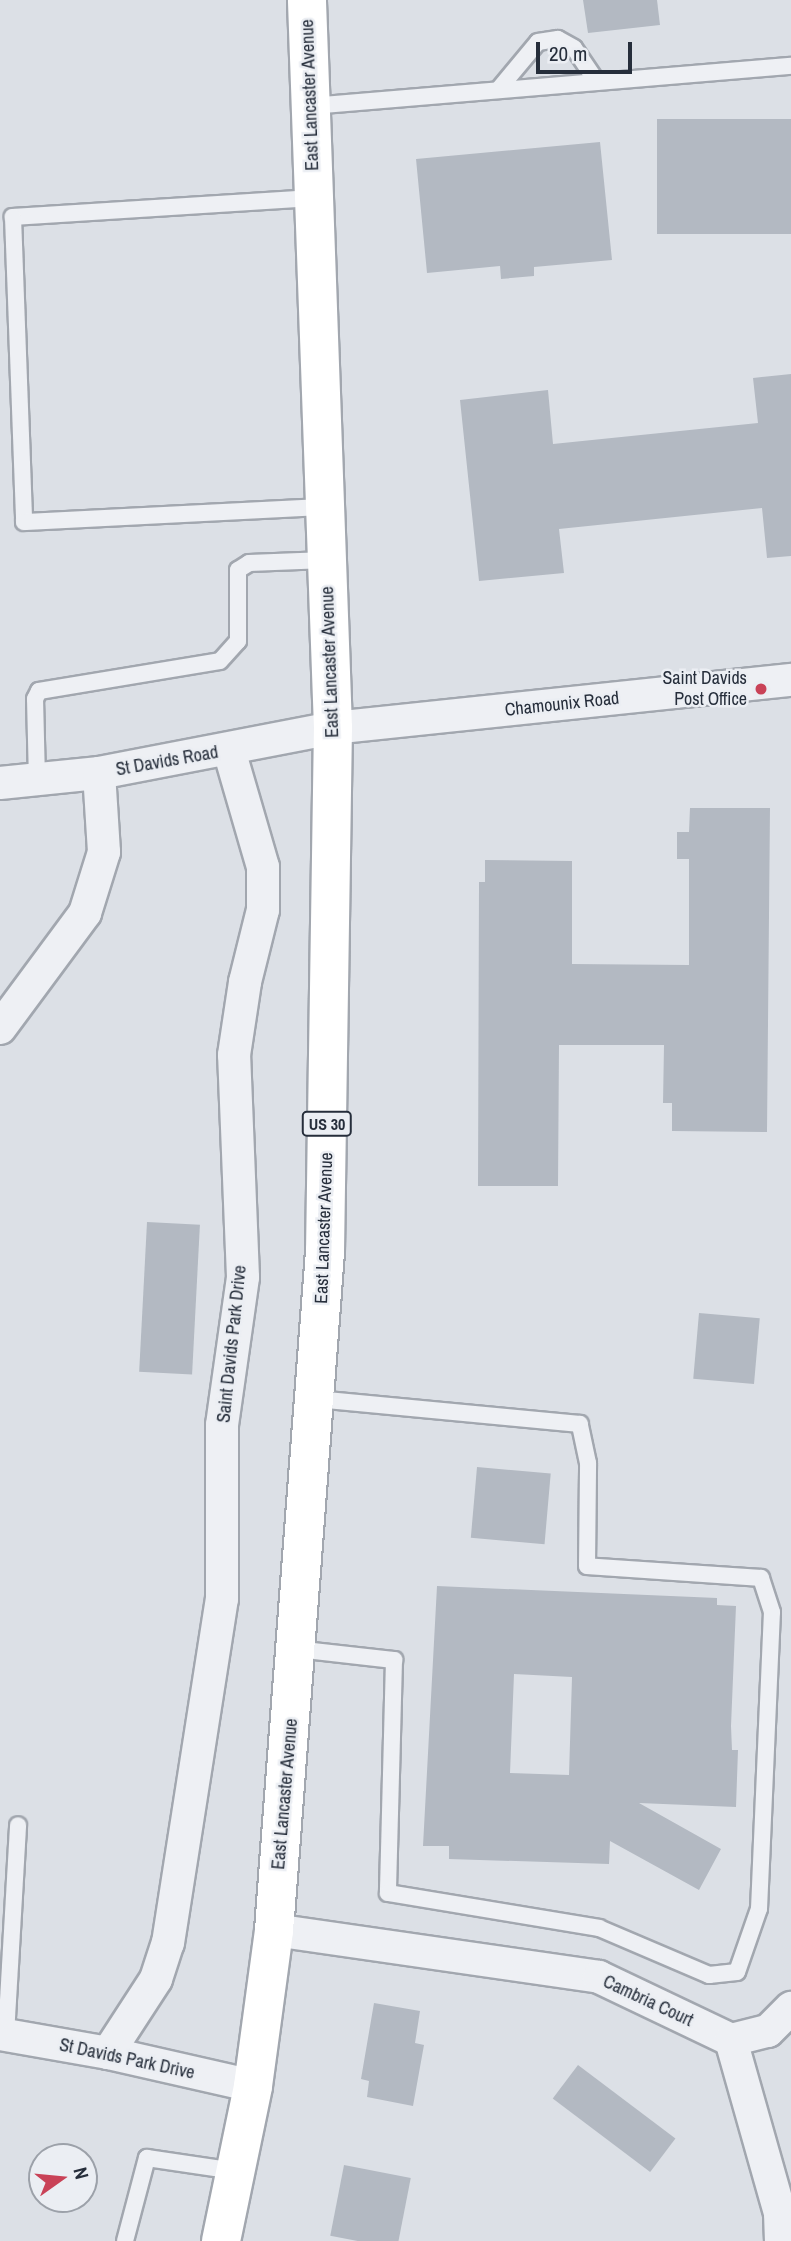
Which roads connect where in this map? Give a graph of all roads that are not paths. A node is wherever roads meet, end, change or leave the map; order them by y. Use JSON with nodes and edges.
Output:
{"nodes":[{"id":1,"x":307,"y":0,"type":"edge"},
{"id":2,"x":791,"y":66,"type":"edge"},
{"id":3,"x":597,"y":82,"type":"junction"},
{"id":4,"x":498,"y":90,"type":"junction"},
{"id":5,"x":311,"y":106,"type":"junction"},
{"id":6,"x":313,"y":198,"type":"junction"},
{"id":7,"x":324,"y":507,"type":"junction"},
{"id":8,"x":327,"y":560,"type":"junction"},
{"id":9,"x":791,"y":680,"type":"edge"},
{"id":10,"x":333,"y":728,"type":"junction"},
{"id":11,"x":229,"y":750,"type":"junction"},
{"id":12,"x":99,"y":774,"type":"junction"},
{"id":13,"x":37,"y":779,"type":"junction"},
{"id":14,"x":0,"y":783,"type":"edge"},
{"id":15,"x":0,"y":1028,"type":"edge"},
{"id":16,"x":316,"y":1399,"type":"junction"},
{"id":17,"x":296,"y":1649,"type":"junction"},
{"id":18,"x":18,"y":1825,"type":"dead end"},
{"id":19,"x":274,"y":1930,"type":"junction"},
{"id":20,"x":791,"y":2008,"type":"edge"},
{"id":21,"x":3,"y":2035,"type":"edge"},
{"id":22,"x":731,"y":2040,"type":"junction"},
{"id":23,"x":108,"y":2053,"type":"junction"},
{"id":24,"x":253,"y":2086,"type":"junction"},
{"id":25,"x":237,"y":2171,"type":"junction"},
{"id":26,"x":125,"y":2241,"type":"edge"},
{"id":27,"x":221,"y":2241,"type":"edge"},
{"id":28,"x":781,"y":2241,"type":"edge"}],
"edges":[{"from":1,"to":5,"type":"highway","name":"East Lancaster Avenue","number":"US 30"},
{"from":2,"to":3,"type":"lane"},
{"from":3,"to":4,"type":"lane"},
{"from":3,"to":4,"type":"lane"},
{"from":4,"to":5,"type":"lane"},
{"from":5,"to":6,"type":"highway","name":"East Lancaster Avenue","number":"US 30"},
{"from":6,"to":7,"type":"highway","name":"East Lancaster Avenue","number":"US 30"},
{"from":6,"to":7,"type":"lane"},
{"from":7,"to":8,"type":"highway","name":"East Lancaster Avenue","number":"US 30"},
{"from":8,"to":10,"type":"highway","name":"East Lancaster Avenue","number":"US 30"},
{"from":8,"to":13,"type":"lane"},
{"from":9,"to":10,"type":"street","name":"Chamounix Road"},
{"from":10,"to":11,"type":"street","name":"St Davids Road"},
{"from":10,"to":16,"type":"highway","name":"East Lancaster Avenue","number":"US 30"},
{"from":11,"to":12,"type":"street","name":"St Davids Road"},
{"from":11,"to":23,"type":"street","name":"Saint Davids Park Drive"},
{"from":12,"to":13,"type":"street","name":"St Davids Road"},
{"from":12,"to":15,"type":"street"},
{"from":13,"to":14,"type":"street","name":"St Davids Road"},
{"from":16,"to":17,"type":"highway","name":"East Lancaster Avenue","number":"US 30"},
{"from":16,"to":17,"type":"lane"},
{"from":17,"to":19,"type":"highway","name":"East Lancaster Avenue","number":"US 30"},
{"from":18,"to":21,"type":"lane"},
{"from":19,"to":22,"type":"street","name":"Cambria Court"},
{"from":19,"to":24,"type":"highway","name":"East Lancaster Avenue","number":"US 30"},
{"from":20,"to":22,"type":"street"},
{"from":21,"to":23,"type":"street","name":"St Davids Park Drive"},
{"from":22,"to":28,"type":"street"},
{"from":23,"to":24,"type":"street","name":"St Davids Park Drive"},
{"from":24,"to":25,"type":"highway","name":"East Lancaster Avenue","number":"US 30"},
{"from":25,"to":26,"type":"lane"},
{"from":25,"to":27,"type":"highway","name":"East Lancaster Avenue","number":"US 30"}]}
